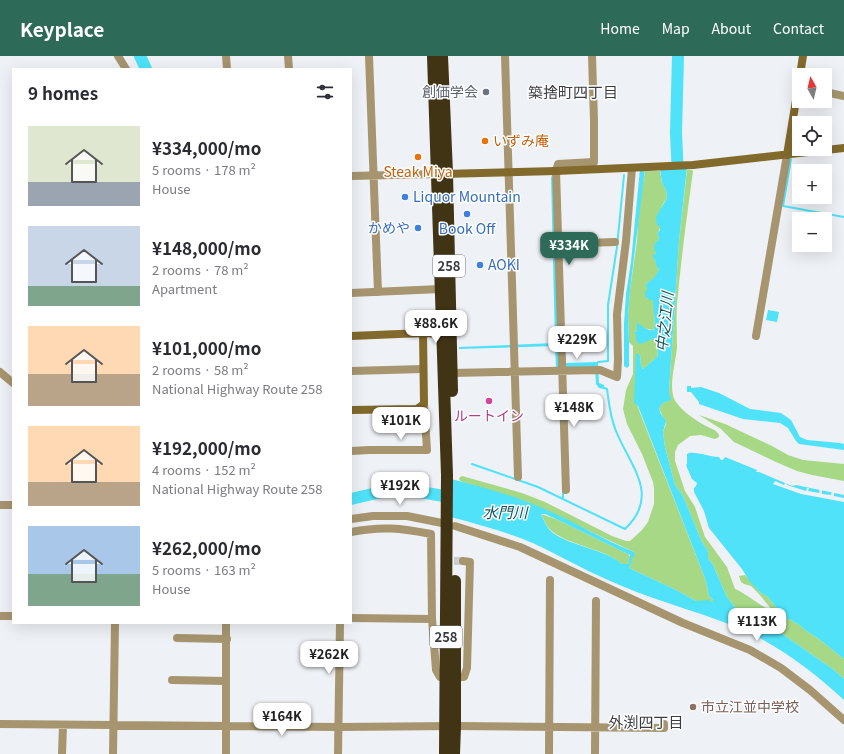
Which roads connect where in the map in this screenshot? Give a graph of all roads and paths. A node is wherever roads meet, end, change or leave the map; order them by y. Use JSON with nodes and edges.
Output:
{"nodes":[{"id":1,"x":118,"y":56,"type":"edge"},
{"id":2,"x":226,"y":56,"type":"edge"},
{"id":3,"x":288,"y":56,"type":"edge"},
{"id":4,"x":369,"y":56,"type":"edge"},
{"id":5,"x":433,"y":56,"type":"edge"},
{"id":6,"x":442,"y":56,"type":"edge"},
{"id":7,"x":505,"y":56,"type":"edge"},
{"id":8,"x":592,"y":56,"type":"edge"},
{"id":9,"x":803,"y":56,"type":"edge"},
{"id":10,"x":125,"y":68,"type":"edge"},
{"id":11,"x":227,"y":68,"type":"edge"},
{"id":12,"x":289,"y":68,"type":"edge"},
{"id":13,"x":801,"y":68,"type":"edge"},
{"id":14,"x":832,"y":93,"type":"edge"},
{"id":15,"x":844,"y":96,"type":"edge"},
{"id":16,"x":795,"y":108,"type":"edge"},
{"id":17,"x":844,"y":148,"type":"edge"},
{"id":18,"x":787,"y":155,"type":"junction"},
{"id":19,"x":633,"y":168,"type":"junction"},
{"id":20,"x":556,"y":171,"type":"junction"},
{"id":21,"x":508,"y":172,"type":"junction"},
{"id":22,"x":442,"y":174,"type":"junction"},
{"id":23,"x":373,"y":175,"type":"junction"},
{"id":24,"x":352,"y":176,"type":"edge"},
{"id":25,"x":615,"y":242,"type":"dead end"},
{"id":26,"x":558,"y":244,"type":"junction"},
{"id":27,"x":440,"y":289,"type":"junction"},
{"id":28,"x":378,"y":292,"type":"junction"},
{"id":29,"x":352,"y":293,"type":"edge"},
{"id":30,"x":423,"y":333,"type":"junction"},
{"id":31,"x":446,"y":334,"type":"junction"},
{"id":32,"x":352,"y":336,"type":"edge"},
{"id":33,"x":756,"y":336,"type":"dead end"},
{"id":34,"x":562,"y":367,"type":"junction"},
{"id":35,"x":423,"y":369,"type":"junction"},
{"id":36,"x":352,"y":371,"type":"edge"},
{"id":37,"x":0,"y":372,"type":"edge"},
{"id":38,"x":515,"y":372,"type":"junction"},
{"id":39,"x":452,"y":373,"type":"junction"},
{"id":40,"x":12,"y":382,"type":"edge"},
{"id":41,"x":424,"y":404,"type":"junction"},
{"id":42,"x":352,"y":410,"type":"edge"},
{"id":43,"x":352,"y":451,"type":"edge"},
{"id":44,"x":451,"y":475,"type":"junction"},
{"id":45,"x":518,"y":477,"type":"dead end"},
{"id":46,"x":566,"y":490,"type":"dead end"},
{"id":47,"x":0,"y":505,"type":"edge"},
{"id":48,"x":12,"y":505,"type":"edge"},
{"id":49,"x":352,"y":519,"type":"edge"},
{"id":50,"x":451,"y":523,"type":"junction"},
{"id":51,"x":352,"y":532,"type":"edge"},
{"id":52,"x":441,"y":561,"type":"tunnel mouth"},
{"id":53,"x":463,"y":561,"type":"dead end"},
{"id":54,"x":431,"y":562,"type":"junction"},
{"id":55,"x":550,"y":580,"type":"dead end"},
{"id":56,"x":596,"y":601,"type":"dead end"},
{"id":57,"x":0,"y":616,"type":"edge"},
{"id":58,"x":12,"y":616,"type":"edge"},
{"id":59,"x":352,"y":618,"type":"edge"},
{"id":60,"x":432,"y":619,"type":"junction"},
{"id":61,"x":115,"y":624,"type":"edge"},
{"id":62,"x":226,"y":624,"type":"edge"},
{"id":63,"x":340,"y":624,"type":"edge"},
{"id":64,"x":177,"y":638,"type":"dead end"},
{"id":65,"x":227,"y":639,"type":"junction"},
{"id":66,"x":450,"y":677,"type":"junction"},
{"id":67,"x":172,"y":680,"type":"dead end"},
{"id":68,"x":226,"y":681,"type":"junction"},
{"id":69,"x":844,"y":720,"type":"edge"},
{"id":70,"x":0,"y":724,"type":"edge"},
{"id":71,"x":664,"y":724,"type":"dead end"},
{"id":72,"x":62,"y":725,"type":"junction"},
{"id":73,"x":113,"y":725,"type":"junction"},
{"id":74,"x":226,"y":726,"type":"junction"},
{"id":75,"x":450,"y":726,"type":"junction"},
{"id":76,"x":338,"y":727,"type":"junction"},
{"id":77,"x":550,"y":728,"type":"junction"},
{"id":78,"x":595,"y":728,"type":"junction"},
{"id":79,"x":62,"y":754,"type":"edge"},
{"id":80,"x":113,"y":754,"type":"edge"},
{"id":81,"x":226,"y":754,"type":"edge"},
{"id":82,"x":338,"y":754,"type":"edge"},
{"id":83,"x":445,"y":754,"type":"edge"},
{"id":84,"x":454,"y":754,"type":"edge"},
{"id":85,"x":550,"y":754,"type":"edge"},
{"id":86,"x":595,"y":754,"type":"edge"}],
"edges":[{"from":1,"to":10,"type":"street"},
{"from":2,"to":11,"type":"street"},
{"from":3,"to":12,"type":"street"},
{"from":4,"to":23,"type":"street"},
{"from":5,"to":22,"type":"highway","number":"258"},
{"from":6,"to":22,"type":"highway","number":"258"},
{"from":7,"to":21,"type":"street"},
{"from":8,"to":20,"type":"street"},
{"from":9,"to":13,"type":"street"},
{"from":14,"to":15,"type":"street"},
{"from":16,"to":18,"type":"street"},
{"from":17,"to":18,"type":"street"},
{"from":18,"to":19,"type":"street"},
{"from":18,"to":33,"type":"street"},
{"from":19,"to":20,"type":"street"},
{"from":19,"to":34,"type":"street"},
{"from":20,"to":21,"type":"street"},
{"from":20,"to":26,"type":"street"},
{"from":21,"to":22,"type":"street"},
{"from":21,"to":38,"type":"street"},
{"from":22,"to":23,"type":"street"},
{"from":22,"to":27,"type":"highway","number":"258"},
{"from":22,"to":31,"type":"highway","number":"258"},
{"from":23,"to":24,"type":"street"},
{"from":23,"to":28,"type":"street"},
{"from":25,"to":26,"type":"street"},
{"from":26,"to":34,"type":"street"},
{"from":27,"to":28,"type":"street"},
{"from":27,"to":31,"type":"highway","number":"258"},
{"from":28,"to":29,"type":"street"},
{"from":30,"to":31,"type":"street"},
{"from":30,"to":32,"type":"street"},
{"from":30,"to":35,"type":"street"},
{"from":31,"to":39,"type":"highway","number":"258"},
{"from":31,"to":44,"type":"highway","number":"258"},
{"from":34,"to":38,"type":"street"},
{"from":34,"to":46,"type":"street"},
{"from":35,"to":36,"type":"street"},
{"from":35,"to":41,"type":"street"},
{"from":37,"to":40,"type":"street"},
{"from":38,"to":39,"type":"street"},
{"from":38,"to":45,"type":"street"},
{"from":39,"to":44,"type":"highway","number":"258"},
{"from":41,"to":42,"type":"street"},
{"from":41,"to":43,"type":"street"},
{"from":44,"to":50,"type":"highway","number":"258"},
{"from":47,"to":48,"type":"street"},
{"from":49,"to":50,"type":"street"},
{"from":50,"to":66,"type":"highway","number":"258"},
{"from":50,"to":69,"type":"street"},
{"from":51,"to":54,"type":"street"},
{"from":52,"to":54,"type":"street"},
{"from":53,"to":66,"type":"street"},
{"from":54,"to":60,"type":"street"},
{"from":55,"to":77,"type":"street"},
{"from":56,"to":78,"type":"street"},
{"from":57,"to":58,"type":"street"},
{"from":59,"to":60,"type":"street"},
{"from":60,"to":66,"type":"street"},
{"from":61,"to":73,"type":"street"},
{"from":62,"to":65,"type":"street"},
{"from":63,"to":76,"type":"street"},
{"from":64,"to":65,"type":"street"},
{"from":65,"to":68,"type":"street"},
{"from":66,"to":75,"type":"highway","number":"258"},
{"from":67,"to":68,"type":"street"},
{"from":68,"to":74,"type":"street"},
{"from":70,"to":72,"type":"street"},
{"from":71,"to":78,"type":"street"},
{"from":72,"to":73,"type":"street"},
{"from":72,"to":79,"type":"street"},
{"from":73,"to":74,"type":"street"},
{"from":73,"to":80,"type":"street"},
{"from":74,"to":76,"type":"street"},
{"from":74,"to":81,"type":"street"},
{"from":75,"to":76,"type":"street"},
{"from":75,"to":77,"type":"street"},
{"from":75,"to":83,"type":"highway","number":"258"},
{"from":75,"to":84,"type":"highway","number":"258"},
{"from":76,"to":82,"type":"street"},
{"from":77,"to":78,"type":"street"},
{"from":77,"to":85,"type":"street"},
{"from":78,"to":86,"type":"street"}]}
